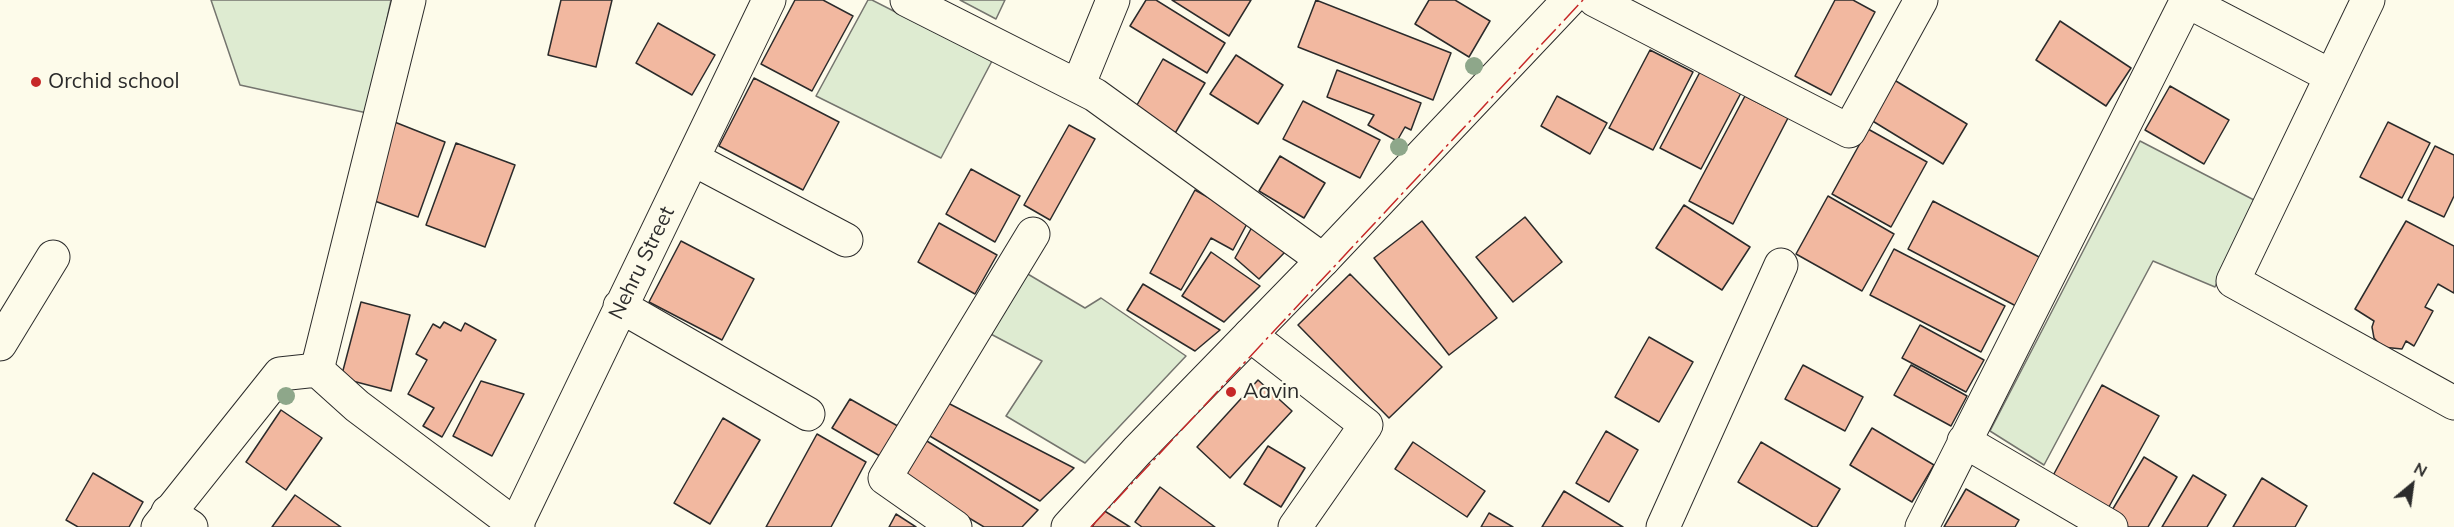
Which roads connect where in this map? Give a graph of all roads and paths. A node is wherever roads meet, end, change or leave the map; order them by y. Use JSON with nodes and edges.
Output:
{"nodes":[{"id":1,"x":408,"y":0,"type":"edge"},
{"id":2,"x":770,"y":0,"type":"edge"},
{"id":3,"x":907,"y":0,"type":"edge"},
{"id":4,"x":1113,"y":0,"type":"edge"},
{"id":5,"x":1569,"y":0,"type":"edge"},
{"id":6,"x":1595,"y":0,"type":"edge"},
{"id":7,"x":1922,"y":0,"type":"edge"},
{"id":8,"x":2368,"y":0,"type":"edge"},
{"id":9,"x":2187,"y":1,"type":"edge"},
{"id":10,"x":2331,"y":76,"type":"junction"},
{"id":11,"x":1078,"y":86,"type":"junction"},
{"id":12,"x":693,"y":159,"type":"junction"},
{"id":13,"x":1032,"y":234,"type":"dead end"},
{"id":14,"x":846,"y":240,"type":"dead end"},
{"id":15,"x":53,"y":257,"type":"dead end"},
{"id":16,"x":1323,"y":260,"type":"junction"},
{"id":17,"x":1781,"y":265,"type":"dead end"},
{"id":18,"x":620,"y":306,"type":"junction"},
{"id":19,"x":1250,"y":335,"type":"junction"},
{"id":20,"x":0,"y":344,"type":"edge"},
{"id":21,"x":318,"y":370,"type":"junction"},
{"id":22,"x":2454,"y":403,"type":"edge"},
{"id":23,"x":808,"y":414,"type":"dead end"},
{"id":24,"x":1964,"y":441,"type":"junction"},
{"id":25,"x":172,"y":522,"type":"edge"},
{"id":26,"x":516,"y":526,"type":"edge"},
{"id":27,"x":955,"y":527,"type":"edge"},
{"id":28,"x":1068,"y":527,"type":"edge"},
{"id":29,"x":1295,"y":527,"type":"edge"},
{"id":30,"x":1663,"y":527,"type":"edge"},
{"id":31,"x":1922,"y":527,"type":"edge"},
{"id":32,"x":2111,"y":527,"type":"edge"}],
"edges":[{"from":1,"to":21,"type":"street"},
{"from":2,"to":12,"type":"street","name":"Nehru Street"},
{"from":3,"to":11,"type":"street"},
{"from":4,"to":11,"type":"street"},
{"from":5,"to":16,"type":"street"},
{"from":6,"to":7,"type":"street"},
{"from":8,"to":10,"type":"street"},
{"from":9,"to":10,"type":"street"},
{"from":9,"to":24,"type":"street"},
{"from":10,"to":22,"type":"street"},
{"from":11,"to":16,"type":"street"},
{"from":12,"to":14,"type":"street"},
{"from":12,"to":18,"type":"street","name":"Nehru Street"},
{"from":13,"to":27,"type":"street"},
{"from":15,"to":20,"type":"street"},
{"from":16,"to":19,"type":"street"},
{"from":17,"to":30,"type":"street"},
{"from":18,"to":23,"type":"street"},
{"from":18,"to":26,"type":"street","name":"Nehru Street"},
{"from":19,"to":28,"type":"street"},
{"from":19,"to":29,"type":"street"},
{"from":21,"to":25,"type":"street"},
{"from":21,"to":26,"type":"street"},
{"from":24,"to":31,"type":"street"},
{"from":24,"to":32,"type":"street"}]}
